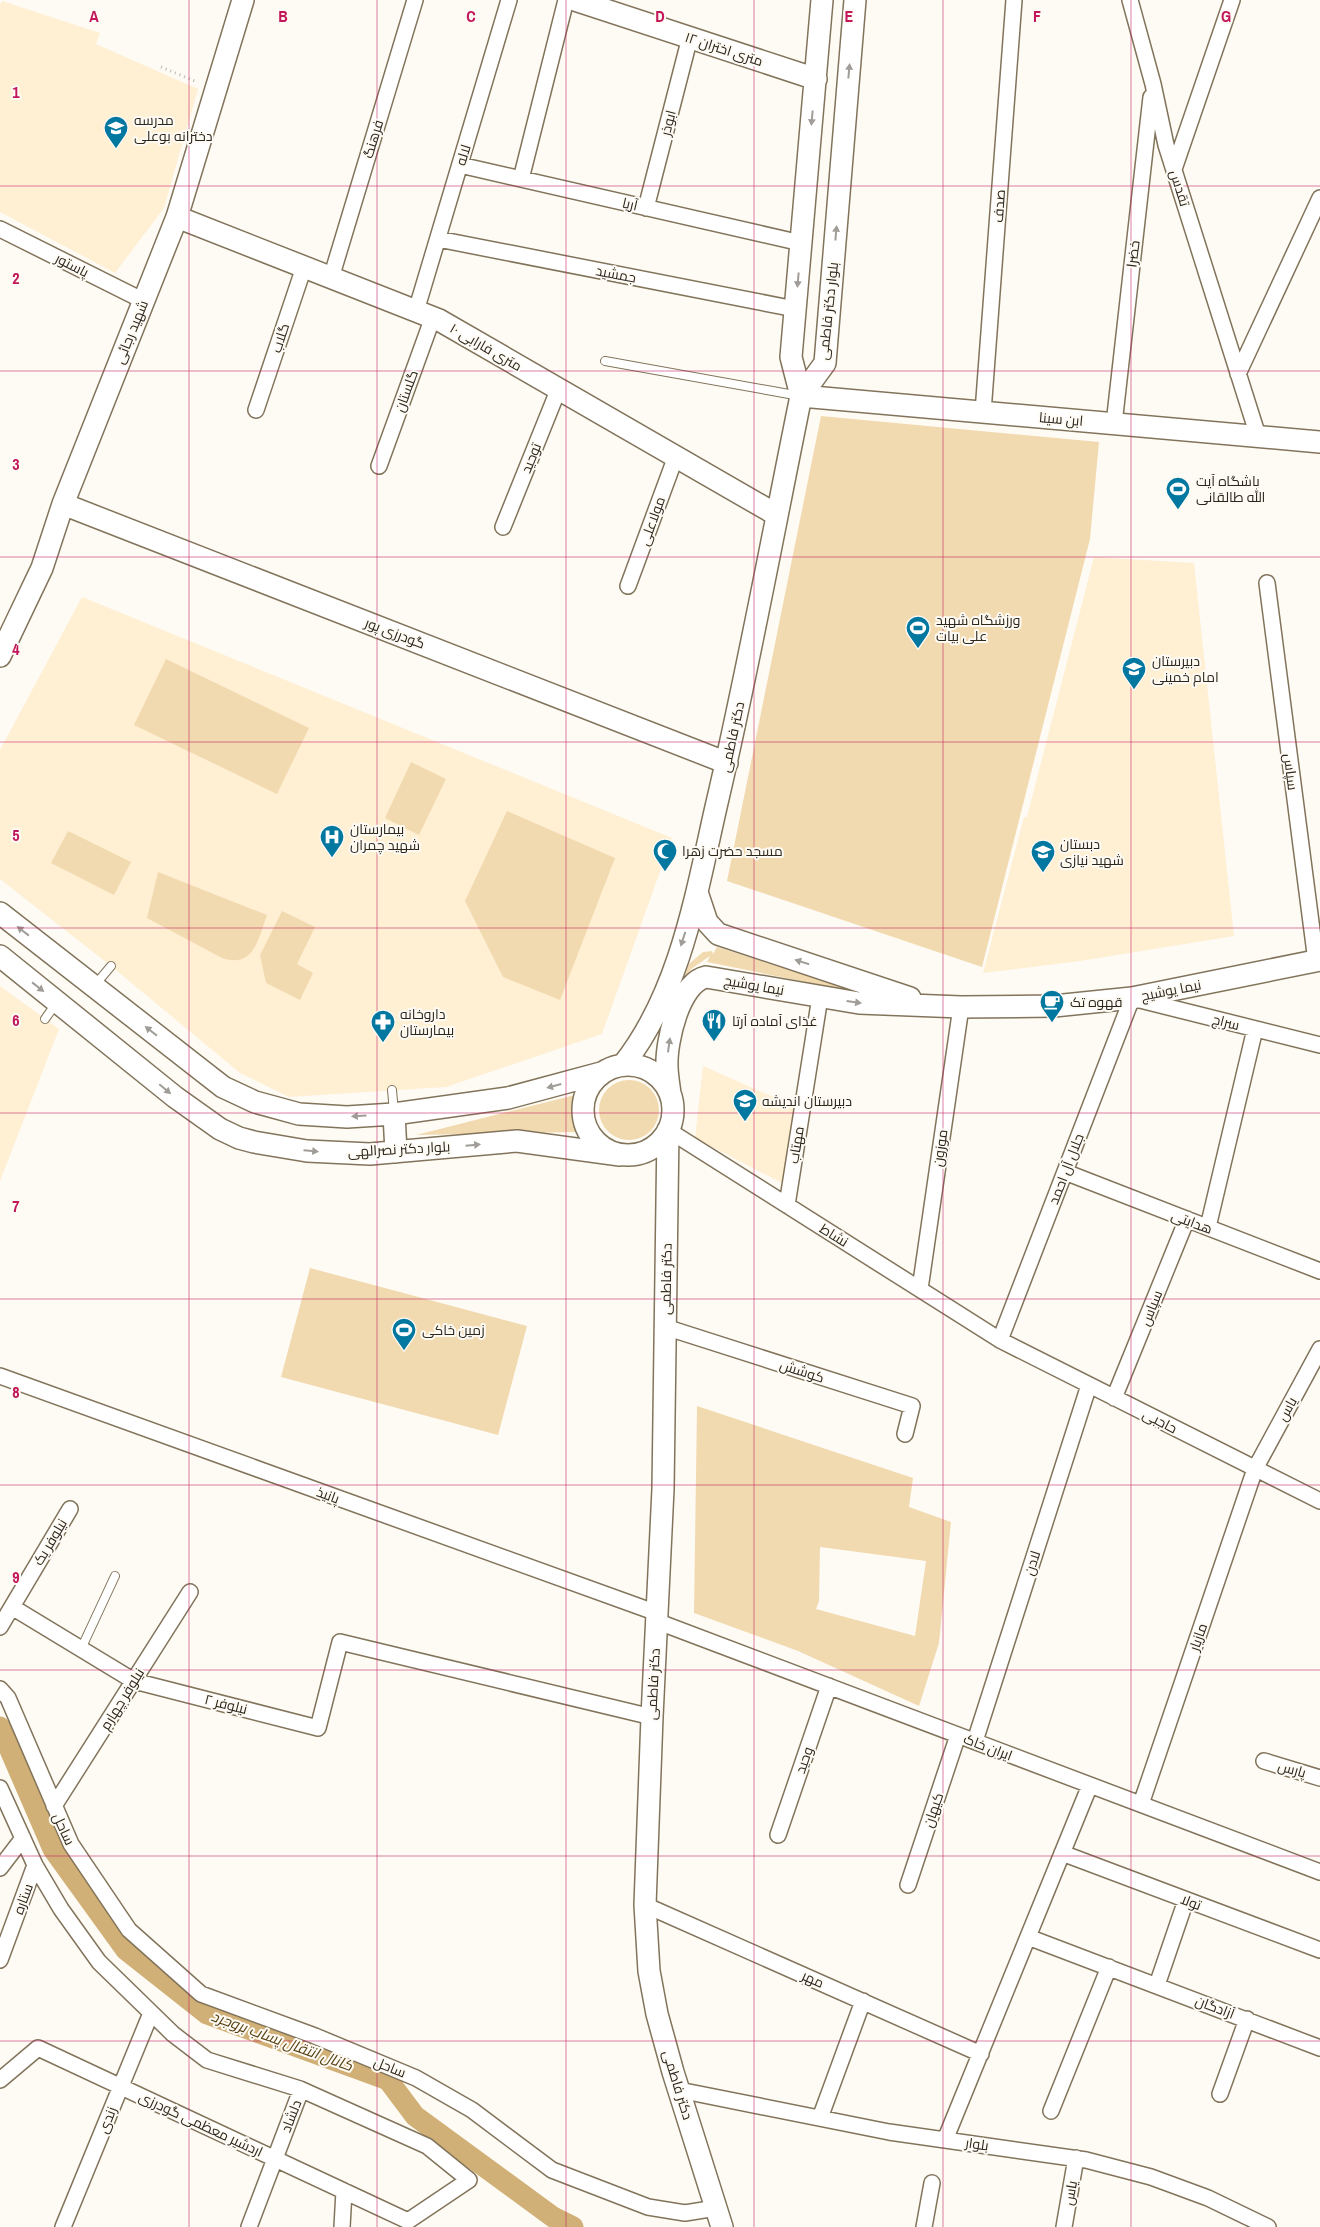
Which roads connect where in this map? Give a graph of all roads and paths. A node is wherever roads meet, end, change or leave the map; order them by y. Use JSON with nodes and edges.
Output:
{"nodes":[{"id":1,"x":243,"y":0,"type":"edge"},
{"id":2,"x":415,"y":0,"type":"edge"},
{"id":3,"x":509,"y":0,"type":"edge"},
{"id":4,"x":566,"y":0,"type":"edge"},
{"id":5,"x":575,"y":0,"type":"edge"},
{"id":6,"x":822,"y":0,"type":"edge"},
{"id":7,"x":855,"y":0,"type":"edge"},
{"id":8,"x":1014,"y":0,"type":"edge"},
{"id":9,"x":1130,"y":0,"type":"edge"},
{"id":10,"x":1232,"y":0,"type":"edge"},
{"id":11,"x":601,"y":4,"type":"edge"},
{"id":12,"x":690,"y":37,"type":"junction"},
{"id":13,"x":161,"y":67,"type":"dead end"},
{"id":14,"x":816,"y":79,"type":"junction"},
{"id":15,"x":1153,"y":84,"type":"junction"},
{"id":16,"x":216,"y":90,"type":"junction"},
{"id":17,"x":460,"y":165,"type":"junction"},
{"id":18,"x":1174,"y":168,"type":"junction"},
{"id":19,"x":521,"y":179,"type":"junction"},
{"id":20,"x":1320,"y":198,"type":"edge"},
{"id":21,"x":646,"y":208,"type":"junction"},
{"id":22,"x":177,"y":218,"type":"junction"},
{"id":23,"x":0,"y":229,"type":"edge"},
{"id":24,"x":438,"y":239,"type":"junction"},
{"id":25,"x":801,"y":243,"type":"junction"},
{"id":26,"x":304,"y":267,"type":"junction"},
{"id":27,"x":331,"y":278,"type":"junction"},
{"id":28,"x":144,"y":301,"type":"junction"},
{"id":29,"x":795,"y":309,"type":"junction"},
{"id":30,"x":424,"y":314,"type":"junction"},
{"id":31,"x":605,"y":361,"type":"dead end"},
{"id":32,"x":1238,"y":374,"type":"junction"},
{"id":33,"x":559,"y":388,"type":"junction"},
{"id":34,"x":801,"y":396,"type":"junction"},
{"id":35,"x":256,"y":410,"type":"dead end"},
{"id":36,"x":983,"y":412,"type":"junction"},
{"id":37,"x":1114,"y":424,"type":"junction"},
{"id":38,"x":1258,"y":436,"type":"junction"},
{"id":39,"x":1319,"y":440,"type":"edge"},
{"id":40,"x":676,"y":456,"type":"junction"},
{"id":41,"x":379,"y":466,"type":"dead end"},
{"id":42,"x":63,"y":504,"type":"junction"},
{"id":43,"x":777,"y":515,"type":"junction"},
{"id":44,"x":503,"y":527,"type":"dead end"},
{"id":45,"x":1267,"y":583,"type":"dead end"},
{"id":46,"x":628,"y":586,"type":"dead end"},
{"id":47,"x":0,"y":656,"type":"edge"},
{"id":48,"x":727,"y":763,"type":"junction"},
{"id":49,"x":697,"y":892,"type":"junction"},
{"id":50,"x":0,"y":913,"type":"edge"},
{"id":51,"x":0,"y":956,"type":"edge"},
{"id":52,"x":1318,"y":960,"type":"edge"},
{"id":53,"x":111,"y":966,"type":"dead end"},
{"id":54,"x":94,"y":986,"type":"junction"},
{"id":55,"x":820,"y":996,"type":"junction"},
{"id":56,"x":1132,"y":998,"type":"junction"},
{"id":57,"x":57,"y":1002,"type":"junction"},
{"id":58,"x":931,"y":1006,"type":"junction"},
{"id":59,"x":960,"y":1007,"type":"junction"},
{"id":60,"x":45,"y":1019,"type":"dead end"},
{"id":61,"x":1255,"y":1029,"type":"junction"},
{"id":62,"x":1320,"y":1045,"type":"edge"},
{"id":63,"x":623,"y":1065,"type":"junction"},
{"id":64,"x":601,"y":1073,"type":"junction"},
{"id":65,"x":392,"y":1090,"type":"dead end"},
{"id":66,"x":670,"y":1094,"type":"junction"},
{"id":67,"x":394,"y":1114,"type":"junction"},
{"id":68,"x":668,"y":1130,"type":"junction"},
{"id":69,"x":396,"y":1152,"type":"junction"},
{"id":70,"x":620,"y":1155,"type":"junction"},
{"id":71,"x":1065,"y":1172,"type":"junction"},
{"id":72,"x":787,"y":1205,"type":"junction"},
{"id":73,"x":1187,"y":1219,"type":"junction"},
{"id":74,"x":1208,"y":1228,"type":"junction"},
{"id":75,"x":1320,"y":1271,"type":"edge"},
{"id":76,"x":920,"y":1289,"type":"junction"},
{"id":77,"x":665,"y":1327,"type":"junction"},
{"id":78,"x":1000,"y":1340,"type":"junction"},
{"id":79,"x":1320,"y":1349,"type":"edge"},
{"id":80,"x":0,"y":1376,"type":"edge"},
{"id":81,"x":1089,"y":1385,"type":"junction"},
{"id":82,"x":1114,"y":1398,"type":"junction"},
{"id":83,"x":905,"y":1434,"type":"dead end"},
{"id":84,"x":1255,"y":1469,"type":"junction"},
{"id":85,"x":1320,"y":1501,"type":"edge"},
{"id":86,"x":70,"y":1509,"type":"dead end"},
{"id":87,"x":115,"y":1576,"type":"dead end"},
{"id":88,"x":190,"y":1592,"type":"dead end"},
{"id":89,"x":12,"y":1607,"type":"junction"},
{"id":90,"x":657,"y":1617,"type":"junction"},
{"id":91,"x":0,"y":1627,"type":"edge"},
{"id":92,"x":81,"y":1648,"type":"junction"},
{"id":93,"x":134,"y":1681,"type":"junction"},
{"id":94,"x":829,"y":1686,"type":"junction"},
{"id":95,"x":0,"y":1689,"type":"edge"},
{"id":96,"x":652,"y":1717,"type":"junction"},
{"id":97,"x":958,"y":1735,"type":"junction"},
{"id":98,"x":975,"y":1742,"type":"junction"},
{"id":99,"x":1264,"y":1761,"type":"dead end"},
{"id":100,"x":1320,"y":1776,"type":"edge"},
{"id":101,"x":1090,"y":1785,"type":"junction"},
{"id":102,"x":0,"y":1788,"type":"edge"},
{"id":103,"x":1141,"y":1804,"type":"junction"},
{"id":104,"x":54,"y":1806,"type":"junction"},
{"id":105,"x":778,"y":1834,"type":"dead end"},
{"id":106,"x":23,"y":1838,"type":"junction"},
{"id":107,"x":1062,"y":1853,"type":"junction"},
{"id":108,"x":35,"y":1865,"type":"junction"},
{"id":109,"x":0,"y":1868,"type":"edge"},
{"id":110,"x":1320,"y":1872,"type":"edge"},
{"id":111,"x":908,"y":1885,"type":"dead end"},
{"id":112,"x":1186,"y":1900,"type":"junction"},
{"id":113,"x":645,"y":1905,"type":"junction"},
{"id":114,"x":1028,"y":1937,"type":"junction"},
{"id":115,"x":1320,"y":1950,"type":"edge"},
{"id":116,"x":2,"y":1951,"type":"edge"},
{"id":117,"x":1109,"y":1967,"type":"junction"},
{"id":118,"x":1157,"y":1985,"type":"junction"},
{"id":119,"x":863,"y":2001,"type":"junction"},
{"id":120,"x":151,"y":2013,"type":"junction"},
{"id":121,"x":1247,"y":2019,"type":"junction"},
{"id":122,"x":1320,"y":2048,"type":"edge"},
{"id":123,"x":981,"y":2054,"type":"junction"},
{"id":124,"x":0,"y":2080,"type":"edge"},
{"id":125,"x":121,"y":2087,"type":"junction"},
{"id":126,"x":301,"y":2090,"type":"junction"},
{"id":127,"x":679,"y":2090,"type":"junction"},
{"id":128,"x":1220,"y":2094,"type":"dead end"},
{"id":129,"x":1051,"y":2111,"type":"dead end"},
{"id":130,"x":820,"y":2118,"type":"junction"},
{"id":131,"x":946,"y":2140,"type":"junction"},
{"id":132,"x":1076,"y":2158,"type":"junction"},
{"id":133,"x":275,"y":2159,"type":"junction"},
{"id":134,"x":932,"y":2183,"type":"dead end"},
{"id":135,"x":344,"y":2191,"type":"junction"},
{"id":136,"x":719,"y":2218,"type":"edge"},
{"id":137,"x":408,"y":2224,"type":"edge"},
{"id":138,"x":63,"y":2227,"type":"edge"},
{"id":139,"x":249,"y":2227,"type":"edge"},
{"id":140,"x":342,"y":2227,"type":"edge"},
{"id":141,"x":924,"y":2227,"type":"edge"},
{"id":142,"x":1064,"y":2227,"type":"edge"},
{"id":143,"x":1268,"y":2227,"type":"edge"}],
"edges":[{"from":1,"to":16,"type":"street","name":"شهید رجائی"},
{"from":2,"to":27,"type":"street","name":"فرهنگ"},
{"from":3,"to":17,"type":"street","name":"لاله"},
{"from":4,"to":19,"type":"street"},
{"from":5,"to":11,"type":"street","name":"۱۲ متری اختران"},
{"from":6,"to":14,"type":"street"},
{"from":34,"to":7,"type":"street","name":"بلوار دکتر فاطمی","one_way":true},
{"from":8,"to":36,"type":"street","name":"صدف"},
{"from":9,"to":15,"type":"street","name":"تقدس"},
{"from":10,"to":18,"type":"street"},
{"from":11,"to":12,"type":"street","name":"۱۲ متری اختران"},
{"from":12,"to":14,"type":"street","name":"۱۲ متری اختران"},
{"from":12,"to":21,"type":"street","name":"ابوذر"},
{"from":13,"to":16,"type":"path"},
{"from":14,"to":25,"type":"street","one_way":true},
{"from":15,"to":18,"type":"street","name":"تقدس"},
{"from":15,"to":37,"type":"street","name":"خضرا"},
{"from":16,"to":22,"type":"street","name":"شهید رجائی"},
{"from":17,"to":19,"type":"street","name":"آریا"},
{"from":17,"to":24,"type":"street","name":"لاله"},
{"from":18,"to":32,"type":"street","name":"تقدس"},
{"from":19,"to":21,"type":"street","name":"آریا"},
{"from":20,"to":32,"type":"street"},
{"from":21,"to":25,"type":"street","name":"آریا"},
{"from":22,"to":26,"type":"street","name":"۱۰ متری فارابی"},
{"from":22,"to":28,"type":"street","name":"شهید رجائی"},
{"from":23,"to":28,"type":"street","name":"پاستور"},
{"from":24,"to":29,"type":"street","name":"جمشید"},
{"from":24,"to":30,"type":"street","name":"لاله"},
{"from":25,"to":29,"type":"street","one_way":true},
{"from":26,"to":27,"type":"street","name":"۱۰ متری فارابی"},
{"from":26,"to":35,"type":"street","name":"گلاب"},
{"from":27,"to":30,"type":"street","name":"۱۰ متری فارابی"},
{"from":28,"to":42,"type":"street","name":"شهید رجائی"},
{"from":29,"to":34,"type":"street"},
{"from":30,"to":33,"type":"street","name":"۱۰ متری فارابی"},
{"from":30,"to":41,"type":"street","name":"گلستان"},
{"from":31,"to":34,"type":"lane"},
{"from":32,"to":38,"type":"street","name":"تقدس"},
{"from":33,"to":40,"type":"street","name":"۱۰ متری فارابی"},
{"from":33,"to":44,"type":"street","name":"توحید"},
{"from":34,"to":36,"type":"street","name":"ابن سینا"},
{"from":34,"to":43,"type":"street","name":"دکتر فاطمی"},
{"from":36,"to":37,"type":"street","name":"ابن سینا"},
{"from":37,"to":38,"type":"street","name":"ابن سینا"},
{"from":38,"to":39,"type":"street","name":"ابن سینا"},
{"from":40,"to":43,"type":"street","name":"۱۰ متری فارابی"},
{"from":40,"to":46,"type":"street","name":"مولاعلی"},
{"from":42,"to":47,"type":"street","name":"شهید رجائی"},
{"from":42,"to":48,"type":"street","name":"گودرزی پور"},
{"from":43,"to":48,"type":"street","name":"دکتر فاطمی"},
{"from":45,"to":52,"type":"street","name":"سپاس"},
{"from":48,"to":49,"type":"street","name":"دکتر فاطمی"},
{"from":58,"to":49,"type":"street","name":"نیما یوشیج","one_way":true},
{"from":49,"to":63,"type":"street","name":"دکتر فاطمی","one_way":true},
{"from":54,"to":50,"type":"street","one_way":true},
{"from":51,"to":57,"type":"street","name":"بلوار دکتر نصرالهی","one_way":true},
{"from":52,"to":56,"type":"street","name":"نیما یوشیج"},
{"from":53,"to":54,"type":"lane"},
{"from":67,"to":54,"type":"street","one_way":true},
{"from":55,"to":58,"type":"street","name":"نیما یوشیج","one_way":true},
{"from":66,"to":55,"type":"street","name":"نیما یوشیج","one_way":true},
{"from":55,"to":72,"type":"street","name":"مهتاب"},
{"from":56,"to":59,"type":"street","name":"نیما یوشیج"},
{"from":56,"to":61,"type":"street","name":"سراج"},
{"from":56,"to":71,"type":"street","name":"جلال آل احمد"},
{"from":57,"to":60,"type":"lane"},
{"from":57,"to":69,"type":"street","name":"بلوار دکتر نصرالهی","one_way":true},
{"from":58,"to":59,"type":"street","name":"نیما یوشیج"},
{"from":59,"to":76,"type":"street","name":"موزون"},
{"from":61,"to":62,"type":"street","name":"سراج"},
{"from":61,"to":74,"type":"street"},
{"from":63,"to":64,"type":"street"},
{"from":63,"to":66,"type":"street"},
{"from":64,"to":67,"type":"street","one_way":true},
{"from":64,"to":70,"type":"street"},
{"from":65,"to":67,"type":"lane"},
{"from":66,"to":68,"type":"street"},
{"from":67,"to":69,"type":"street"},
{"from":68,"to":70,"type":"street"},
{"from":68,"to":72,"type":"street","name":"نشاط"},
{"from":68,"to":77,"type":"street","name":"دکتر فاطمی"},
{"from":69,"to":70,"type":"street","name":"بلوار دکتر نصرالهی","one_way":true},
{"from":71,"to":73,"type":"street","name":"هدایتی"},
{"from":71,"to":78,"type":"street","name":"جلال آل احمد"},
{"from":72,"to":76,"type":"street","name":"نشاط"},
{"from":73,"to":74,"type":"street","name":"هدایتی"},
{"from":73,"to":82,"type":"street","name":"سپاس"},
{"from":74,"to":75,"type":"street","name":"هدایتی"},
{"from":76,"to":78,"type":"street","name":"نشاط"},
{"from":77,"to":83,"type":"street","name":"کوشش"},
{"from":77,"to":90,"type":"street","name":"دکتر فاطمی"},
{"from":78,"to":81,"type":"street","name":"حاجبی"},
{"from":79,"to":84,"type":"street","name":"یاس"},
{"from":80,"to":90,"type":"street","name":"پانیذ"},
{"from":81,"to":82,"type":"street","name":"حاجبی"},
{"from":81,"to":98,"type":"street","name":"لادن"},
{"from":82,"to":84,"type":"street","name":"حاجبی"},
{"from":84,"to":85,"type":"street","name":"حاجبی"},
{"from":84,"to":103,"type":"street","name":"مازیار"},
{"from":86,"to":89,"type":"street","name":"نیلوفر یک"},
{"from":87,"to":92,"type":"lane"},
{"from":88,"to":93,"type":"street","name":"نیلوفر چهارم"},
{"from":89,"to":91,"type":"street","name":"نیلوفر یک"},
{"from":89,"to":92,"type":"street","name":"نیلوفر ۲"},
{"from":90,"to":94,"type":"street","name":"ایران خاک"},
{"from":90,"to":96,"type":"street","name":"دکتر فاطمی"},
{"from":92,"to":93,"type":"street","name":"نیلوفر ۲"},
{"from":93,"to":96,"type":"street","name":"نیلوفر ۲"},
{"from":93,"to":104,"type":"street","name":"نیلوفر چهارم"},
{"from":94,"to":97,"type":"street","name":"ایران خاک"},
{"from":94,"to":105,"type":"street","name":"وحید"},
{"from":95,"to":104,"type":"street","name":"ساحل"},
{"from":96,"to":113,"type":"street","name":"دکتر فاطمی"},
{"from":97,"to":98,"type":"street","name":"ایران خاک"},
{"from":97,"to":111,"type":"street","name":"کیهان"},
{"from":98,"to":101,"type":"street","name":"ایران خاک"},
{"from":99,"to":100,"type":"street","name":"پارس"},
{"from":101,"to":103,"type":"street","name":"ایران خاک"},
{"from":101,"to":107,"type":"street"},
{"from":102,"to":106,"type":"street"},
{"from":103,"to":110,"type":"street","name":"ایران خاک"},
{"from":104,"to":136,"type":"street","name":"ساحل"},
{"from":106,"to":108,"type":"street"},
{"from":106,"to":109,"type":"street"},
{"from":107,"to":112,"type":"street","name":"تولا"},
{"from":107,"to":114,"type":"street"},
{"from":108,"to":116,"type":"street","name":"ستاره"},
{"from":108,"to":120,"type":"street"},
{"from":112,"to":115,"type":"street","name":"تولا"},
{"from":112,"to":118,"type":"street"},
{"from":113,"to":119,"type":"street","name":"مهر"},
{"from":113,"to":127,"type":"street","name":"دکتر فاطمی"},
{"from":114,"to":117,"type":"street","name":"آزادگان"},
{"from":114,"to":123,"type":"street"},
{"from":117,"to":118,"type":"street","name":"آزادگان"},
{"from":117,"to":129,"type":"street"},
{"from":118,"to":121,"type":"street","name":"آزادگان"},
{"from":119,"to":123,"type":"street","name":"مهر"},
{"from":119,"to":130,"type":"street"},
{"from":120,"to":125,"type":"street","name":"زندی"},
{"from":120,"to":126,"type":"street"},
{"from":121,"to":122,"type":"street","name":"آزادگان"},
{"from":121,"to":128,"type":"street"},
{"from":123,"to":131,"type":"street"},
{"from":124,"to":125,"type":"street","name":"اردشیر معظمی گودرزی"},
{"from":125,"to":133,"type":"street","name":"اردشیر معظمی گودرزی"},
{"from":125,"to":138,"type":"street","name":"زندی"},
{"from":126,"to":133,"type":"street","name":"دلشاد"},
{"from":126,"to":137,"type":"street"},
{"from":127,"to":130,"type":"street","name":"بلوار"},
{"from":127,"to":136,"type":"street","name":"دکتر فاطمی"},
{"from":130,"to":131,"type":"street","name":"بلوار"},
{"from":131,"to":132,"type":"street","name":"بلوار"},
{"from":132,"to":142,"type":"street","name":"یاس"},
{"from":132,"to":143,"type":"street","name":"بلوار"},
{"from":133,"to":135,"type":"street","name":"اردشیر معظمی گودرزی"},
{"from":133,"to":139,"type":"street","name":"دلشاد"},
{"from":134,"to":141,"type":"street"},
{"from":135,"to":137,"type":"street","name":"اردشیر معظمی گودرزی"},
{"from":135,"to":140,"type":"street"}]}
